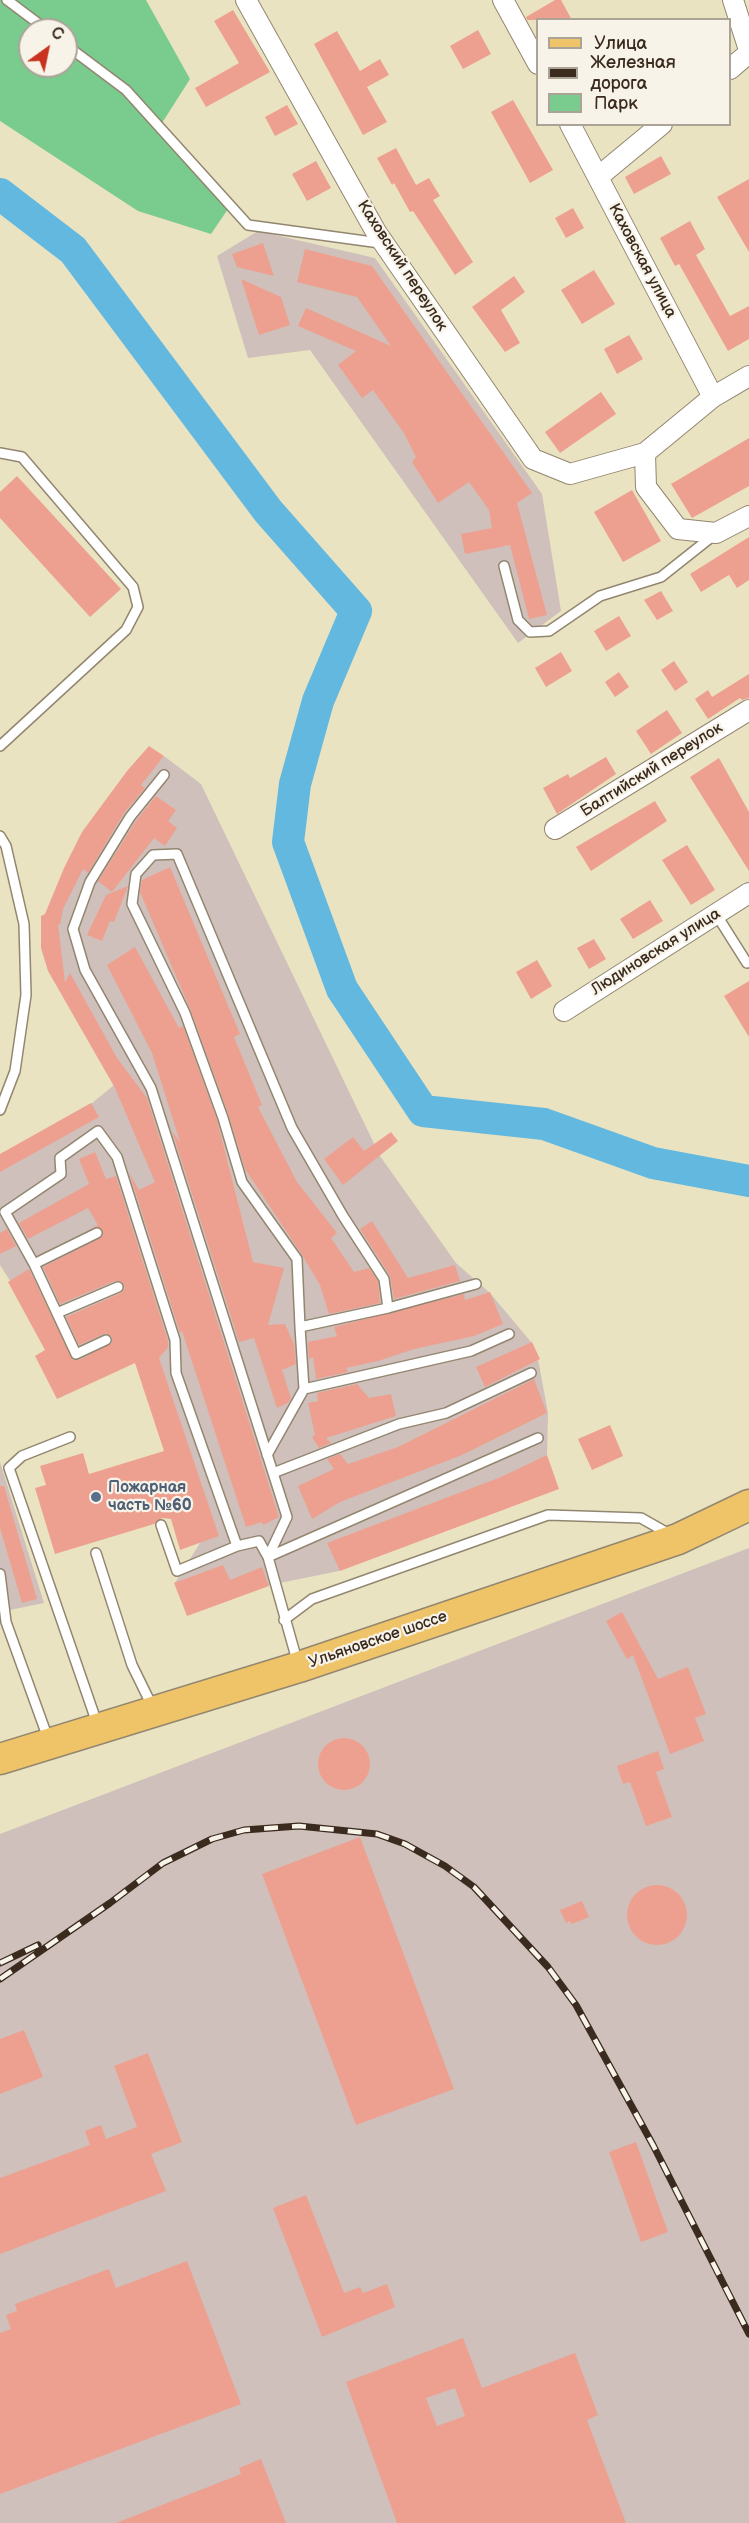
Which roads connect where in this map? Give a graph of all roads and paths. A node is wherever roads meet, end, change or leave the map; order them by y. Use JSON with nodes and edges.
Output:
{"nodes":[{"id":1,"x":246,"y":0,"type":"edge"},
{"id":2,"x":503,"y":0,"type":"edge"},
{"id":3,"x":733,"y":0,"type":"edge"},
{"id":4,"x":12,"y":2,"type":"edge"},
{"id":5,"x":32,"y":18,"type":"edge"},
{"id":6,"x":749,"y":51,"type":"edge"},
{"id":7,"x":78,"y":54,"type":"edge"},
{"id":8,"x":536,"y":62,"type":"edge"},
{"id":9,"x":731,"y":67,"type":"edge"},
{"id":10,"x":571,"y":126,"type":"edge"},
{"id":11,"x":660,"y":126,"type":"edge"},
{"id":12,"x":598,"y":177,"type":"junction"},
{"id":13,"x":384,"y":243,"type":"junction"},
{"id":14,"x":749,"y":376,"type":"edge"},
{"id":15,"x":713,"y":397,"type":"junction"},
{"id":16,"x":0,"y":453,"type":"edge"},
{"id":17,"x":645,"y":453,"type":"junction"},
{"id":18,"x":749,"y":516,"type":"edge"},
{"id":19,"x":716,"y":534,"type":"junction"},
{"id":20,"x":504,"y":566,"type":"dead end"},
{"id":21,"x":749,"y":710,"type":"edge"},
{"id":22,"x":0,"y":746,"type":"edge"},
{"id":23,"x":164,"y":776,"type":"dead end"},
{"id":24,"x":555,"y":829,"type":"dead end"},
{"id":25,"x":0,"y":836,"type":"edge"},
{"id":26,"x":749,"y":892,"type":"edge"},
{"id":27,"x":716,"y":914,"type":"junction"},
{"id":28,"x":747,"y":963,"type":"dead end"},
{"id":29,"x":564,"y":1011,"type":"dead end"},
{"id":30,"x":0,"y":1110,"type":"edge"},
{"id":31,"x":97,"y":1233,"type":"dead end"},
{"id":32,"x":34,"y":1264,"type":"junction"},
{"id":33,"x":476,"y":1284,"type":"dead end"},
{"id":34,"x":118,"y":1287,"type":"dead end"},
{"id":35,"x":388,"y":1308,"type":"junction"},
{"id":36,"x":57,"y":1313,"type":"junction"},
{"id":37,"x":300,"y":1327,"type":"junction"},
{"id":38,"x":509,"y":1334,"type":"dead end"},
{"id":39,"x":106,"y":1340,"type":"dead end"},
{"id":40,"x":531,"y":1373,"type":"dead end"},
{"id":41,"x":304,"y":1389,"type":"junction"},
{"id":42,"x":70,"y":1437,"type":"dead end"},
{"id":43,"x":538,"y":1438,"type":"dead end"},
{"id":44,"x":267,"y":1455,"type":"junction"},
{"id":45,"x":273,"y":1473,"type":"junction"},
{"id":46,"x":749,"y":1504,"type":"edge"},
{"id":47,"x":161,"y":1525,"type":"dead end"},
{"id":48,"x":678,"y":1539,"type":"junction"},
{"id":49,"x":237,"y":1546,"type":"junction"},
{"id":50,"x":96,"y":1553,"type":"dead end"},
{"id":51,"x":268,"y":1557,"type":"junction"},
{"id":52,"x":0,"y":1574,"type":"edge"},
{"id":53,"x":284,"y":1620,"type":"junction"},
{"id":54,"x":3,"y":1623,"type":"edge"},
{"id":55,"x":298,"y":1666,"type":"junction"},
{"id":56,"x":154,"y":1710,"type":"junction"},
{"id":57,"x":99,"y":1728,"type":"junction"},
{"id":58,"x":50,"y":1743,"type":"junction"},
{"id":59,"x":0,"y":1759,"type":"edge"}],
"edges":[{"from":1,"to":13,"type":"street","name":"Каховский переулок"},
{"from":2,"to":8,"type":"street"},
{"from":3,"to":6,"type":"street"},
{"from":4,"to":5,"type":"lane"},
{"from":6,"to":9,"type":"street"},
{"from":7,"to":13,"type":"lane"},
{"from":10,"to":12,"type":"street","name":"Каховская улица"},
{"from":11,"to":12,"type":"street"},
{"from":12,"to":15,"type":"street","name":"Каховская улица"},
{"from":13,"to":17,"type":"street","name":"Каховский переулок"},
{"from":14,"to":15,"type":"street"},
{"from":15,"to":17,"type":"street"},
{"from":16,"to":22,"type":"lane"},
{"from":17,"to":19,"type":"street"},
{"from":18,"to":19,"type":"street"},
{"from":19,"to":20,"type":"lane"},
{"from":21,"to":24,"type":"street","name":"Балтийский переулок"},
{"from":23,"to":44,"type":"lane"},
{"from":25,"to":30,"type":"lane"},
{"from":26,"to":27,"type":"street","name":"Людиновская улица"},
{"from":27,"to":28,"type":"lane"},
{"from":27,"to":29,"type":"street","name":"Людиновская улица"},
{"from":31,"to":32,"type":"lane"},
{"from":32,"to":36,"type":"lane"},
{"from":32,"to":49,"type":"lane"},
{"from":33,"to":35,"type":"lane"},
{"from":34,"to":36,"type":"lane"},
{"from":35,"to":37,"type":"lane"},
{"from":35,"to":37,"type":"lane"},
{"from":36,"to":39,"type":"lane"},
{"from":37,"to":41,"type":"lane"},
{"from":38,"to":41,"type":"lane"},
{"from":40,"to":45,"type":"lane"},
{"from":41,"to":44,"type":"lane"},
{"from":42,"to":57,"type":"lane"},
{"from":43,"to":51,"type":"lane"},
{"from":44,"to":45,"type":"lane"},
{"from":45,"to":51,"type":"lane"},
{"from":46,"to":48,"type":"main road","name":"Ульяновское шоссе"},
{"from":47,"to":49,"type":"lane"},
{"from":48,"to":53,"type":"lane"},
{"from":48,"to":55,"type":"main road","name":"Ульяновское шоссе"},
{"from":49,"to":51,"type":"lane"},
{"from":50,"to":56,"type":"lane"},
{"from":51,"to":53,"type":"lane"},
{"from":52,"to":54,"type":"lane"},
{"from":53,"to":55,"type":"lane"},
{"from":54,"to":58,"type":"lane"},
{"from":55,"to":56,"type":"main road","name":"Ульяновское шоссе"},
{"from":56,"to":57,"type":"main road","name":"Ульяновское шоссе"},
{"from":57,"to":58,"type":"main road","name":"Ульяновское шоссе"},
{"from":58,"to":59,"type":"main road","name":"Ульяновское шоссе"}]}
